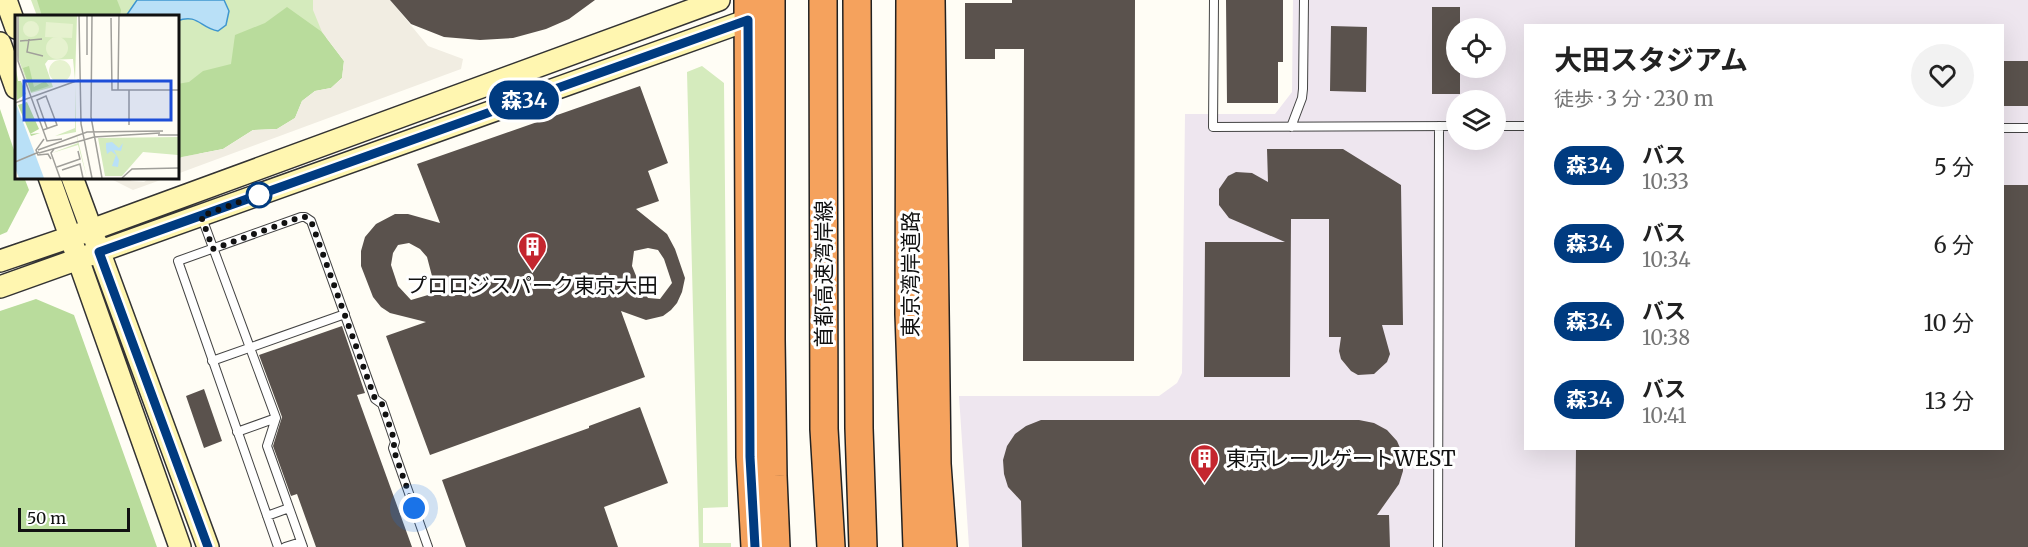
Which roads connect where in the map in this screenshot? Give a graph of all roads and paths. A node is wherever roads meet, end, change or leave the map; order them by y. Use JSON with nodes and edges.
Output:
{"nodes":[{"id":1,"x":6,"y":0,"type":"edge"},
{"id":2,"x":720,"y":0,"type":"edge"},
{"id":3,"x":771,"y":0,"type":"edge"},
{"id":4,"x":809,"y":0,"type":"edge"},
{"id":5,"x":823,"y":0,"type":"edge"},
{"id":6,"x":857,"y":0,"type":"edge"},
{"id":7,"x":868,"y":0,"type":"edge"},
{"id":8,"x":910,"y":0,"type":"edge"},
{"id":9,"x":931,"y":0,"type":"edge"},
{"id":10,"x":1214,"y":0,"type":"edge"},
{"id":11,"x":1304,"y":0,"type":"edge"},
{"id":12,"x":748,"y":10,"type":"edge"},
{"id":13,"x":15,"y":25,"type":"edge"},
{"id":14,"x":0,"y":43,"type":"edge"},
{"id":15,"x":15,"y":85,"type":"edge"},
{"id":16,"x":822,"y":93,"type":"junction"},
{"id":17,"x":856,"y":105,"type":"junction"},
{"id":18,"x":1439,"y":126,"type":"junction"},
{"id":19,"x":1446,"y":126,"type":"edge"},
{"id":20,"x":1506,"y":126,"type":"edge"},
{"id":21,"x":1524,"y":126,"type":"edge"},
{"id":22,"x":1292,"y":127,"type":"junction"},
{"id":23,"x":2004,"y":128,"type":"edge"},
{"id":24,"x":2028,"y":128,"type":"edge"},
{"id":25,"x":48,"y":178,"type":"edge"},
{"id":26,"x":72,"y":178,"type":"edge"},
{"id":27,"x":201,"y":216,"type":"junction"},
{"id":28,"x":91,"y":230,"type":"junction"},
{"id":29,"x":70,"y":237,"type":"junction"},
{"id":30,"x":213,"y":249,"type":"junction"},
{"id":31,"x":99,"y":252,"type":"junction"},
{"id":32,"x":78,"y":260,"type":"junction"},
{"id":33,"x":0,"y":261,"type":"edge"},
{"id":34,"x":0,"y":287,"type":"edge"},
{"id":35,"x":345,"y":314,"type":"junction"},
{"id":36,"x":250,"y":348,"type":"junction"},
{"id":37,"x":212,"y":361,"type":"junction"},
{"id":38,"x":276,"y":418,"type":"junction"},
{"id":39,"x":859,"y":428,"type":"junction"},
{"id":40,"x":824,"y":429,"type":"junction"},
{"id":41,"x":237,"y":432,"type":"junction"},
{"id":42,"x":289,"y":508,"type":"junction"},
{"id":43,"x":267,"y":516,"type":"junction"},
{"id":44,"x":302,"y":544,"type":"edge"},
{"id":45,"x":180,"y":547,"type":"edge"},
{"id":46,"x":208,"y":547,"type":"edge"},
{"id":47,"x":278,"y":547,"type":"edge"},
{"id":48,"x":285,"y":547,"type":"edge"},
{"id":49,"x":428,"y":547,"type":"edge"},
{"id":50,"x":755,"y":547,"type":"edge"},
{"id":51,"x":776,"y":547,"type":"edge"},
{"id":52,"x":822,"y":547,"type":"edge"},
{"id":53,"x":831,"y":547,"type":"edge"},
{"id":54,"x":863,"y":547,"type":"edge"},
{"id":55,"x":876,"y":547,"type":"edge"},
{"id":56,"x":917,"y":547,"type":"edge"},
{"id":57,"x":943,"y":547,"type":"edge"},
{"id":58,"x":1438,"y":547,"type":"edge"}],
"edges":[{"from":1,"to":13,"type":"street"},
{"from":2,"to":28,"type":"street"},
{"from":3,"to":51,"type":"highway"},
{"from":4,"to":16,"type":"highway"},
{"from":5,"to":16,"type":"highway","name":"首都高速湾岸線"},
{"from":6,"to":17,"type":"highway","name":"首都高速湾岸線"},
{"from":7,"to":17,"type":"highway"},
{"from":8,"to":56,"type":"highway","name":"東京湾岸道路"},
{"from":9,"to":57,"type":"highway"},
{"from":10,"to":22,"type":"lane"},
{"from":11,"to":22,"type":"lane"},
{"from":12,"to":27,"type":"street"},
{"from":12,"to":50,"type":"highway"},
{"from":14,"to":15,"type":"street"},
{"from":16,"to":40,"type":"highway","name":"首都高速湾岸線"},
{"from":17,"to":39,"type":"highway","name":"首都高速湾岸線"},
{"from":18,"to":19,"type":"lane"},
{"from":18,"to":22,"type":"lane"},
{"from":18,"to":58,"type":"lane"},
{"from":20,"to":21,"type":"lane"},
{"from":23,"to":24,"type":"lane"},
{"from":25,"to":29,"type":"street"},
{"from":26,"to":28,"type":"street"},
{"from":27,"to":30,"type":"lane"},
{"from":27,"to":31,"type":"street"},
{"from":28,"to":29,"type":"street"},
{"from":28,"to":31,"type":"street"},
{"from":29,"to":32,"type":"street"},
{"from":29,"to":33,"type":"street"},
{"from":30,"to":35,"type":"lane"},
{"from":30,"to":36,"type":"lane"},
{"from":30,"to":37,"type":"lane"},
{"from":31,"to":32,"type":"street"},
{"from":31,"to":46,"type":"street"},
{"from":32,"to":34,"type":"street"},
{"from":32,"to":45,"type":"street"},
{"from":35,"to":36,"type":"lane"},
{"from":35,"to":49,"type":"lane"},
{"from":36,"to":37,"type":"lane"},
{"from":36,"to":38,"type":"lane"},
{"from":37,"to":41,"type":"lane"},
{"from":38,"to":41,"type":"lane"},
{"from":38,"to":42,"type":"lane"},
{"from":39,"to":54,"type":"highway","name":"首都高速湾岸線"},
{"from":39,"to":55,"type":"highway"},
{"from":40,"to":52,"type":"highway"},
{"from":40,"to":53,"type":"highway","name":"首都高速湾岸線"},
{"from":41,"to":43,"type":"lane"},
{"from":42,"to":43,"type":"lane"},
{"from":42,"to":44,"type":"lane"},
{"from":43,"to":47,"type":"lane"},
{"from":44,"to":48,"type":"lane"}]}
